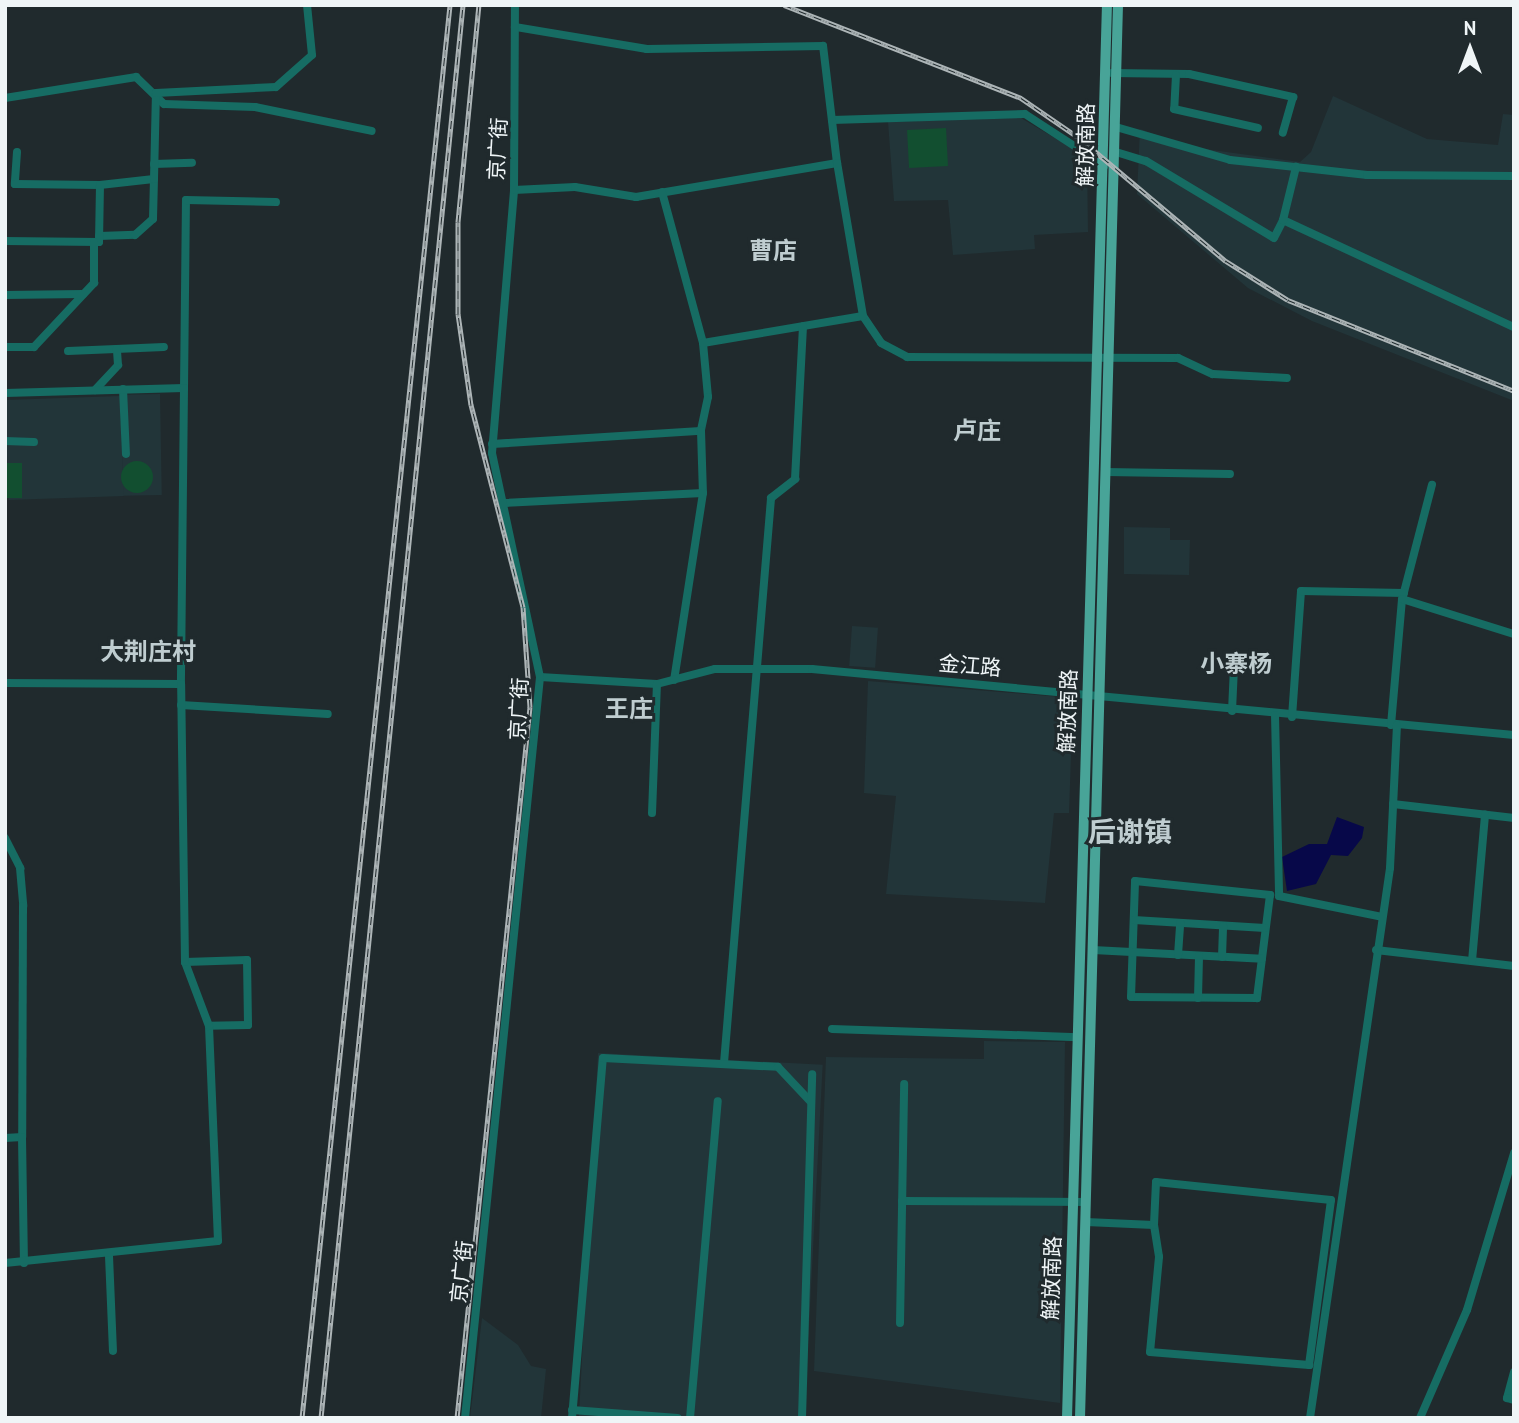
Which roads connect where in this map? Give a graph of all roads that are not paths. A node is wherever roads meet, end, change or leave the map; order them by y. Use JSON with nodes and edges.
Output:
{"nodes":[{"id":1,"x":307,"y":5,"type":"edge"},
{"id":2,"x":515,"y":5,"type":"edge"},
{"id":3,"x":1107,"y":5,"type":"edge"},
{"id":4,"x":1118,"y":5,"type":"edge"},
{"id":5,"x":515,"y":27,"type":"junction"},
{"id":6,"x":1111,"y":73,"type":"junction"},
{"id":7,"x":1175,"y":75,"type":"junction"},
{"id":8,"x":156,"y":93,"type":"junction"},
{"id":9,"x":5,"y":98,"type":"edge"},
{"id":10,"x":832,"y":120,"type":"junction"},
{"id":11,"x":1116,"y":127,"type":"junction"},
{"id":12,"x":1258,"y":128,"type":"dead end"},
{"id":13,"x":372,"y":131,"type":"dead end"},
{"id":14,"x":1283,"y":133,"type":"dead end"},
{"id":15,"x":16,"y":152,"type":"dead end"},
{"id":16,"x":1116,"y":152,"type":"junction"},
{"id":17,"x":192,"y":163,"type":"dead end"},
{"id":18,"x":837,"y":163,"type":"junction"},
{"id":19,"x":154,"y":164,"type":"junction"},
{"id":20,"x":1105,"y":166,"type":"junction"},
{"id":21,"x":1296,"y":167,"type":"junction"},
{"id":22,"x":1514,"y":176,"type":"edge"},
{"id":23,"x":154,"y":179,"type":"junction"},
{"id":24,"x":100,"y":185,"type":"junction"},
{"id":25,"x":514,"y":190,"type":"junction"},
{"id":26,"x":662,"y":192,"type":"junction"},
{"id":27,"x":276,"y":202,"type":"dead end"},
{"id":28,"x":1283,"y":220,"type":"junction"},
{"id":29,"x":96,"y":239,"type":"junction"},
{"id":30,"x":5,"y":240,"type":"edge"},
{"id":31,"x":83,"y":294,"type":"junction"},
{"id":32,"x":5,"y":295,"type":"edge"},
{"id":33,"x":863,"y":316,"type":"junction"},
{"id":34,"x":803,"y":326,"type":"junction"},
{"id":35,"x":1514,"y":327,"type":"edge"},
{"id":36,"x":703,"y":343,"type":"junction"},
{"id":37,"x":164,"y":346,"type":"dead end"},
{"id":38,"x":5,"y":347,"type":"edge"},
{"id":39,"x":117,"y":349,"type":"junction"},
{"id":40,"x":68,"y":351,"type":"dead end"},
{"id":41,"x":1104,"y":357,"type":"junction"},
{"id":42,"x":1287,"y":378,"type":"dead end"},
{"id":43,"x":184,"y":388,"type":"junction"},
{"id":44,"x":123,"y":389,"type":"junction"},
{"id":45,"x":95,"y":390,"type":"junction"},
{"id":46,"x":5,"y":393,"type":"edge"},
{"id":47,"x":701,"y":431,"type":"junction"},
{"id":48,"x":5,"y":442,"type":"edge"},
{"id":49,"x":34,"y":442,"type":"dead end"},
{"id":50,"x":492,"y":444,"type":"junction"},
{"id":51,"x":126,"y":454,"type":"dead end"},
{"id":52,"x":1106,"y":472,"type":"junction"},
{"id":53,"x":1230,"y":474,"type":"dead end"},
{"id":54,"x":1432,"y":485,"type":"dead end"},
{"id":55,"x":703,"y":493,"type":"junction"},
{"id":56,"x":505,"y":503,"type":"junction"},
{"id":57,"x":1403,"y":596,"type":"junction"},
{"id":58,"x":1514,"y":634,"type":"edge"},
{"id":59,"x":1234,"y":667,"type":"dead end"},
{"id":60,"x":758,"y":670,"type":"junction"},
{"id":61,"x":540,"y":677,"type":"junction"},
{"id":62,"x":674,"y":680,"type":"junction"},
{"id":63,"x":5,"y":683,"type":"edge"},
{"id":64,"x":181,"y":684,"type":"junction"},
{"id":65,"x":657,"y":684,"type":"junction"},
{"id":66,"x":1087,"y":695,"type":"junction"},
{"id":67,"x":1099,"y":697,"type":"junction"},
{"id":68,"x":181,"y":705,"type":"junction"},
{"id":69,"x":1232,"y":711,"type":"junction"},
{"id":70,"x":328,"y":714,"type":"dead end"},
{"id":71,"x":1275,"y":715,"type":"junction"},
{"id":72,"x":1292,"y":717,"type":"junction"},
{"id":73,"x":1394,"y":725,"type":"junction"},
{"id":74,"x":1514,"y":735,"type":"edge"},
{"id":75,"x":1393,"y":804,"type":"junction"},
{"id":76,"x":652,"y":813,"type":"dead end"},
{"id":77,"x":1485,"y":815,"type":"junction"},
{"id":78,"x":1514,"y":818,"type":"edge"},
{"id":79,"x":5,"y":838,"type":"edge"},
{"id":80,"x":1382,"y":917,"type":"junction"},
{"id":81,"x":1134,"y":920,"type":"junction"},
{"id":82,"x":1180,"y":923,"type":"junction"},
{"id":83,"x":1223,"y":926,"type":"junction"},
{"id":84,"x":1265,"y":929,"type":"junction"},
{"id":85,"x":1093,"y":950,"type":"junction"},
{"id":86,"x":1377,"y":950,"type":"junction"},
{"id":87,"x":1132,"y":952,"type":"junction"},
{"id":88,"x":1178,"y":955,"type":"junction"},
{"id":89,"x":1199,"y":956,"type":"junction"},
{"id":90,"x":1222,"y":957,"type":"junction"},
{"id":91,"x":1262,"y":959,"type":"junction"},
{"id":92,"x":1472,"y":961,"type":"junction"},
{"id":93,"x":184,"y":962,"type":"junction"},
{"id":94,"x":1514,"y":966,"type":"edge"},
{"id":95,"x":1198,"y":998,"type":"junction"},
{"id":96,"x":209,"y":1026,"type":"junction"},
{"id":97,"x":832,"y":1029,"type":"dead end"},
{"id":98,"x":1078,"y":1037,"type":"junction"},
{"id":99,"x":724,"y":1063,"type":"junction"},
{"id":100,"x":812,"y":1074,"type":"dead end"},
{"id":101,"x":904,"y":1084,"type":"dead end"},
{"id":102,"x":718,"y":1101,"type":"dead end"},
{"id":103,"x":811,"y":1102,"type":"junction"},
{"id":104,"x":22,"y":1137,"type":"junction"},
{"id":105,"x":5,"y":1138,"type":"edge"},
{"id":106,"x":1514,"y":1153,"type":"edge"},
{"id":107,"x":902,"y":1201,"type":"junction"},
{"id":108,"x":1074,"y":1202,"type":"junction"},
{"id":109,"x":1086,"y":1202,"type":"junction"},
{"id":110,"x":1086,"y":1222,"type":"junction"},
{"id":111,"x":1154,"y":1225,"type":"junction"},
{"id":112,"x":109,"y":1256,"type":"junction"},
{"id":113,"x":5,"y":1263,"type":"edge"},
{"id":114,"x":24,"y":1263,"type":"junction"},
{"id":115,"x":900,"y":1324,"type":"dead end"},
{"id":116,"x":113,"y":1351,"type":"dead end"},
{"id":117,"x":1514,"y":1372,"type":"edge"},
{"id":118,"x":1514,"y":1400,"type":"edge"},
{"id":119,"x":572,"y":1414,"type":"edge"},
{"id":120,"x":464,"y":1418,"type":"edge"},
{"id":121,"x":678,"y":1418,"type":"edge"},
{"id":122,"x":690,"y":1418,"type":"edge"},
{"id":123,"x":802,"y":1418,"type":"edge"},
{"id":124,"x":1067,"y":1418,"type":"edge"},
{"id":125,"x":1080,"y":1418,"type":"edge"},
{"id":126,"x":1310,"y":1418,"type":"edge"},
{"id":127,"x":1420,"y":1418,"type":"edge"}],
"edges":[{"from":1,"to":8,"type":"street"},
{"from":2,"to":5,"type":"street","name":"京广街"},
{"from":3,"to":6,"type":"main road","name":"解放南路"},
{"from":4,"to":6,"type":"main road","name":"解放南路"},
{"from":5,"to":10,"type":"street"},
{"from":5,"to":25,"type":"street","name":"京广街"},
{"from":6,"to":7,"type":"street"},
{"from":6,"to":11,"type":"main road","name":"解放南路"},
{"from":6,"to":20,"type":"main road","name":"解放南路"},
{"from":7,"to":12,"type":"street"},
{"from":7,"to":14,"type":"street"},
{"from":8,"to":9,"type":"street"},
{"from":8,"to":13,"type":"street"},
{"from":8,"to":19,"type":"street"},
{"from":10,"to":18,"type":"street"},
{"from":10,"to":20,"type":"street"},
{"from":11,"to":16,"type":"main road","name":"解放南路"},
{"from":11,"to":21,"type":"street"},
{"from":15,"to":24,"type":"street"},
{"from":16,"to":28,"type":"street"},
{"from":16,"to":41,"type":"main road","name":"解放南路"},
{"from":17,"to":19,"type":"street"},
{"from":18,"to":26,"type":"street"},
{"from":18,"to":33,"type":"street"},
{"from":19,"to":23,"type":"street"},
{"from":20,"to":41,"type":"main road","name":"解放南路"},
{"from":21,"to":22,"type":"street"},
{"from":21,"to":28,"type":"street"},
{"from":23,"to":24,"type":"street"},
{"from":23,"to":29,"type":"street"},
{"from":24,"to":29,"type":"street"},
{"from":25,"to":26,"type":"street"},
{"from":25,"to":50,"type":"street","name":"京广街"},
{"from":26,"to":36,"type":"street"},
{"from":27,"to":43,"type":"street"},
{"from":28,"to":35,"type":"street"},
{"from":29,"to":30,"type":"street"},
{"from":29,"to":31,"type":"street"},
{"from":31,"to":32,"type":"street"},
{"from":31,"to":38,"type":"street"},
{"from":33,"to":34,"type":"street"},
{"from":33,"to":41,"type":"street"},
{"from":34,"to":36,"type":"street"},
{"from":34,"to":60,"type":"street"},
{"from":36,"to":47,"type":"street"},
{"from":37,"to":39,"type":"street"},
{"from":39,"to":40,"type":"street"},
{"from":39,"to":45,"type":"street"},
{"from":41,"to":42,"type":"street"},
{"from":41,"to":52,"type":"main road","name":"解放南路"},
{"from":41,"to":66,"type":"main road","name":"解放南路"},
{"from":43,"to":44,"type":"street"},
{"from":43,"to":64,"type":"street"},
{"from":44,"to":45,"type":"street"},
{"from":44,"to":51,"type":"street"},
{"from":45,"to":46,"type":"street"},
{"from":47,"to":50,"type":"street"},
{"from":47,"to":55,"type":"street"},
{"from":48,"to":49,"type":"street"},
{"from":50,"to":56,"type":"street","name":"京广街"},
{"from":52,"to":53,"type":"street"},
{"from":52,"to":67,"type":"main road","name":"解放南路"},
{"from":54,"to":57,"type":"street"},
{"from":55,"to":56,"type":"street"},
{"from":55,"to":62,"type":"street"},
{"from":56,"to":61,"type":"street","name":"京广街"},
{"from":57,"to":58,"type":"street"},
{"from":57,"to":72,"type":"street"},
{"from":57,"to":73,"type":"street"},
{"from":59,"to":69,"type":"street"},
{"from":60,"to":62,"type":"street","name":"金江路"},
{"from":60,"to":66,"type":"street","name":"金江路"},
{"from":60,"to":99,"type":"street"},
{"from":61,"to":65,"type":"street","name":"金江路"},
{"from":61,"to":120,"type":"street","name":"京广街"},
{"from":62,"to":65,"type":"street","name":"金江路"},
{"from":63,"to":64,"type":"street"},
{"from":64,"to":68,"type":"street"},
{"from":65,"to":76,"type":"street"},
{"from":66,"to":67,"type":"street","name":"金江路"},
{"from":66,"to":98,"type":"main road","name":"解放南路"},
{"from":67,"to":69,"type":"street","name":"金江路"},
{"from":67,"to":85,"type":"main road","name":"解放南路"},
{"from":68,"to":70,"type":"street"},
{"from":68,"to":93,"type":"street"},
{"from":69,"to":71,"type":"street","name":"金江路"},
{"from":71,"to":72,"type":"street","name":"金江路"},
{"from":71,"to":80,"type":"street"},
{"from":72,"to":73,"type":"street","name":"金江路"},
{"from":73,"to":74,"type":"street","name":"金江路"},
{"from":73,"to":75,"type":"street"},
{"from":75,"to":77,"type":"street"},
{"from":75,"to":80,"type":"street"},
{"from":77,"to":78,"type":"street"},
{"from":77,"to":92,"type":"street"},
{"from":79,"to":104,"type":"street"},
{"from":80,"to":86,"type":"street"},
{"from":81,"to":82,"type":"street"},
{"from":81,"to":84,"type":"street"},
{"from":81,"to":87,"type":"street"},
{"from":82,"to":83,"type":"street"},
{"from":82,"to":88,"type":"street"},
{"from":83,"to":84,"type":"street"},
{"from":83,"to":90,"type":"street"},
{"from":84,"to":91,"type":"street"},
{"from":85,"to":87,"type":"street"},
{"from":85,"to":109,"type":"main road","name":"解放南路"},
{"from":86,"to":92,"type":"street"},
{"from":86,"to":126,"type":"street"},
{"from":87,"to":88,"type":"street"},
{"from":87,"to":95,"type":"street"},
{"from":88,"to":89,"type":"street"},
{"from":89,"to":90,"type":"street"},
{"from":89,"to":95,"type":"street"},
{"from":90,"to":91,"type":"street"},
{"from":91,"to":95,"type":"street"},
{"from":92,"to":94,"type":"street"},
{"from":93,"to":96,"type":"street"},
{"from":93,"to":96,"type":"street"},
{"from":96,"to":112,"type":"street"},
{"from":97,"to":98,"type":"street"},
{"from":98,"to":108,"type":"main road","name":"解放南路"},
{"from":99,"to":103,"type":"street"},
{"from":99,"to":119,"type":"street"},
{"from":100,"to":103,"type":"street"},
{"from":101,"to":107,"type":"street"},
{"from":102,"to":122,"type":"street"},
{"from":103,"to":123,"type":"street"},
{"from":104,"to":105,"type":"street"},
{"from":104,"to":114,"type":"street"},
{"from":106,"to":127,"type":"street"},
{"from":107,"to":108,"type":"street"},
{"from":107,"to":115,"type":"street"},
{"from":108,"to":109,"type":"street"},
{"from":108,"to":124,"type":"main road","name":"解放南路"},
{"from":109,"to":110,"type":"main road","name":"解放南路"},
{"from":110,"to":111,"type":"street"},
{"from":110,"to":125,"type":"main road","name":"解放南路"},
{"from":111,"to":111,"type":"street"},
{"from":112,"to":114,"type":"street"},
{"from":112,"to":116,"type":"street"},
{"from":113,"to":114,"type":"street"},
{"from":117,"to":118,"type":"street"},
{"from":119,"to":121,"type":"street"}]}
